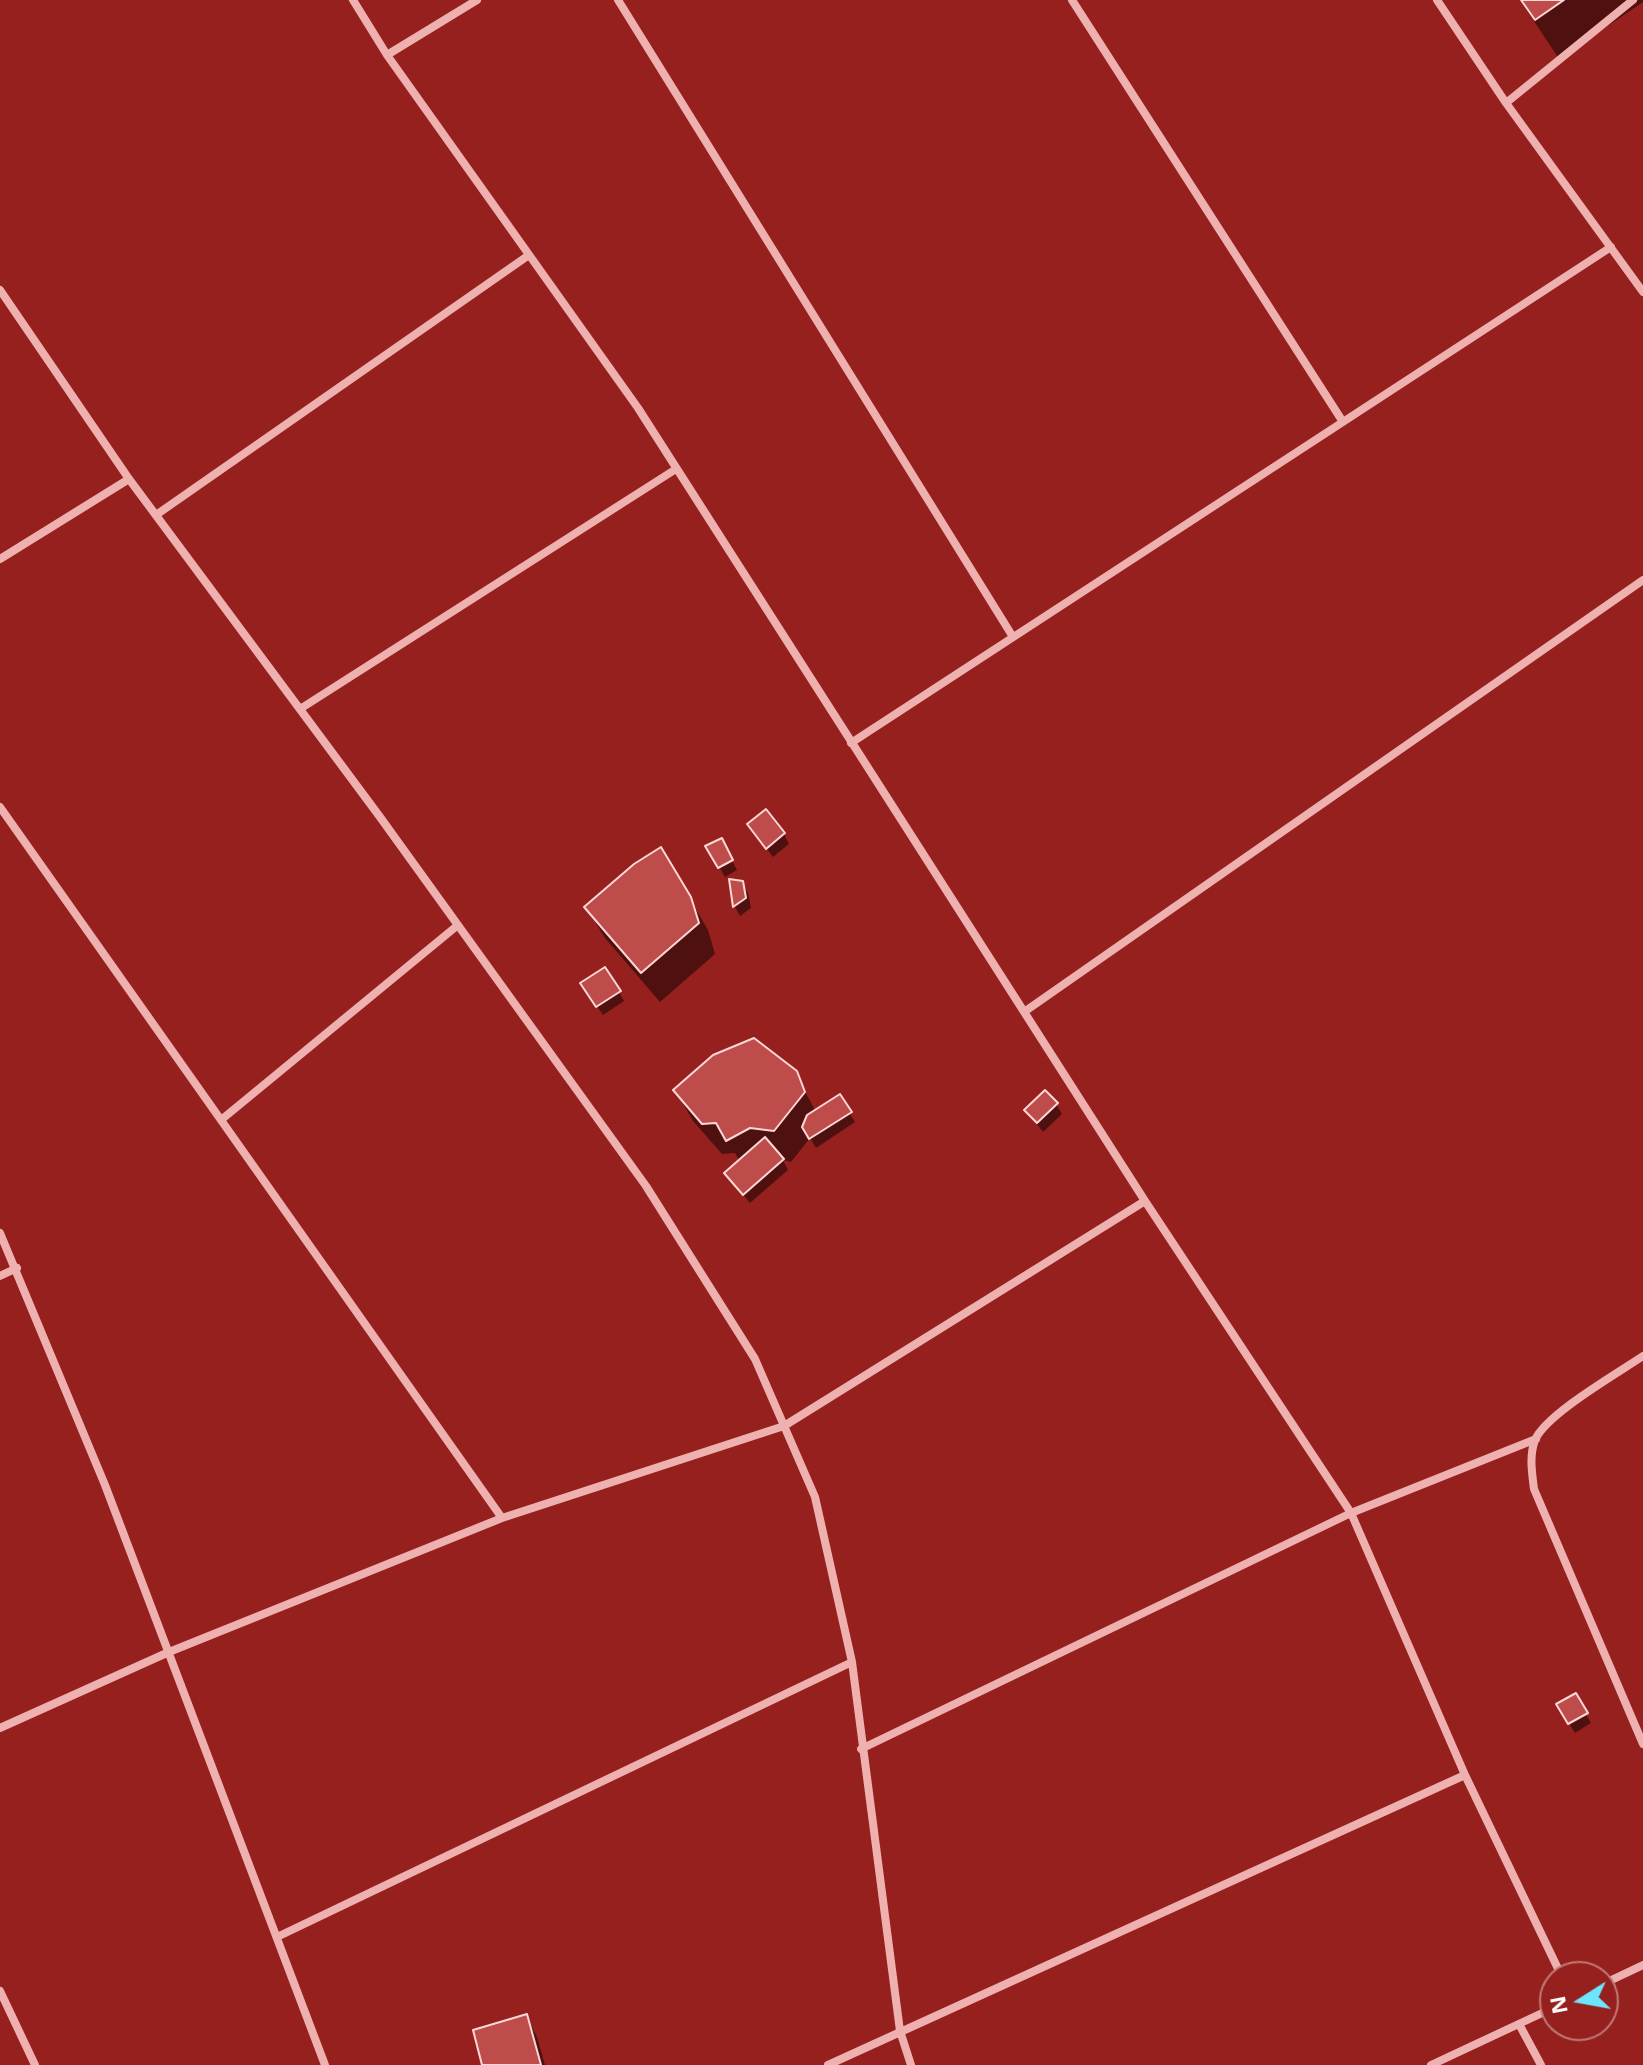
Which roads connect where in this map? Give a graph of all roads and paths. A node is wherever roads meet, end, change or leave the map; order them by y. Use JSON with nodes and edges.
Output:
{"nodes":[{"id":1,"x":353,"y":0,"type":"edge"},
{"id":2,"x":477,"y":0,"type":"edge"},
{"id":3,"x":618,"y":0,"type":"edge"},
{"id":4,"x":1072,"y":0,"type":"edge"},
{"id":5,"x":1437,"y":0,"type":"edge"},
{"id":6,"x":1633,"y":0,"type":"edge"},
{"id":7,"x":387,"y":55,"type":"junction"},
{"id":8,"x":1506,"y":103,"type":"junction"},
{"id":9,"x":1611,"y":247,"type":"junction"},
{"id":10,"x":529,"y":255,"type":"junction"},
{"id":11,"x":0,"y":290,"type":"edge"},
{"id":12,"x":1643,"y":292,"type":"edge"},
{"id":13,"x":1343,"y":422,"type":"junction"},
{"id":14,"x":676,"y":469,"type":"junction"},
{"id":15,"x":129,"y":479,"type":"junction"},
{"id":16,"x":156,"y":515,"type":"junction"},
{"id":17,"x":0,"y":559,"type":"edge"},
{"id":18,"x":1643,"y":580,"type":"edge"},
{"id":19,"x":1013,"y":637,"type":"junction"},
{"id":20,"x":300,"y":709,"type":"junction"},
{"id":21,"x":851,"y":743,"type":"junction"},
{"id":22,"x":0,"y":807,"type":"edge"},
{"id":23,"x":458,"y":925,"type":"junction"},
{"id":24,"x":1024,"y":1012,"type":"junction"},
{"id":25,"x":221,"y":1120,"type":"junction"},
{"id":26,"x":1145,"y":1201,"type":"junction"},
{"id":27,"x":0,"y":1233,"type":"edge"},
{"id":28,"x":17,"y":1268,"type":"junction"},
{"id":29,"x":0,"y":1276,"type":"edge"},
{"id":30,"x":1643,"y":1356,"type":"edge"},
{"id":31,"x":784,"y":1426,"type":"junction"},
{"id":32,"x":1536,"y":1439,"type":"junction"},
{"id":33,"x":1351,"y":1513,"type":"junction"},
{"id":34,"x":502,"y":1518,"type":"junction"},
{"id":35,"x":169,"y":1652,"type":"junction"},
{"id":36,"x":852,"y":1662,"type":"junction"},
{"id":37,"x":0,"y":1728,"type":"edge"},
{"id":38,"x":1643,"y":1744,"type":"edge"},
{"id":39,"x":861,"y":1749,"type":"junction"},
{"id":40,"x":1465,"y":1775,"type":"junction"},
{"id":41,"x":277,"y":1937,"type":"junction"},
{"id":42,"x":1554,"y":1961,"type":"edge"},
{"id":43,"x":1643,"y":1965,"type":"edge"},
{"id":44,"x":1619,"y":1976,"type":"edge"},
{"id":45,"x":0,"y":1991,"type":"edge"},
{"id":46,"x":1539,"y":2015,"type":"edge"},
{"id":47,"x":1519,"y":2024,"type":"junction"},
{"id":48,"x":900,"y":2031,"type":"junction"},
{"id":49,"x":35,"y":2065,"type":"edge"},
{"id":50,"x":325,"y":2065,"type":"edge"},
{"id":51,"x":828,"y":2065,"type":"edge"},
{"id":52,"x":911,"y":2065,"type":"edge"},
{"id":53,"x":1431,"y":2065,"type":"edge"},
{"id":54,"x":1541,"y":2065,"type":"edge"}],
"edges":[{"from":1,"to":7,"type":"street"},
{"from":2,"to":7,"type":"street"},
{"from":3,"to":19,"type":"street"},
{"from":4,"to":13,"type":"street"},
{"from":5,"to":8,"type":"street"},
{"from":6,"to":8,"type":"street"},
{"from":7,"to":10,"type":"street"},
{"from":8,"to":9,"type":"street"},
{"from":9,"to":12,"type":"street"},
{"from":9,"to":13,"type":"street"},
{"from":10,"to":14,"type":"street"},
{"from":10,"to":16,"type":"street"},
{"from":11,"to":15,"type":"street"},
{"from":13,"to":19,"type":"street"},
{"from":14,"to":20,"type":"street"},
{"from":14,"to":21,"type":"street"},
{"from":15,"to":16,"type":"street"},
{"from":15,"to":17,"type":"street"},
{"from":16,"to":20,"type":"street"},
{"from":18,"to":24,"type":"street"},
{"from":19,"to":21,"type":"street"},
{"from":20,"to":23,"type":"street"},
{"from":21,"to":24,"type":"street"},
{"from":22,"to":25,"type":"street"},
{"from":23,"to":25,"type":"street"},
{"from":23,"to":31,"type":"street"},
{"from":24,"to":26,"type":"street"},
{"from":25,"to":34,"type":"street"},
{"from":26,"to":31,"type":"street"},
{"from":26,"to":33,"type":"street"},
{"from":27,"to":28,"type":"street"},
{"from":28,"to":29,"type":"street"},
{"from":28,"to":35,"type":"street"},
{"from":30,"to":32,"type":"street"},
{"from":31,"to":34,"type":"street"},
{"from":31,"to":36,"type":"street"},
{"from":32,"to":33,"type":"street"},
{"from":32,"to":38,"type":"street"},
{"from":33,"to":39,"type":"street"},
{"from":33,"to":40,"type":"street"},
{"from":34,"to":35,"type":"street"},
{"from":35,"to":37,"type":"street"},
{"from":35,"to":41,"type":"street"},
{"from":36,"to":39,"type":"street"},
{"from":36,"to":41,"type":"street"},
{"from":39,"to":48,"type":"street"},
{"from":40,"to":42,"type":"street"},
{"from":40,"to":48,"type":"street"},
{"from":41,"to":50,"type":"street"},
{"from":43,"to":44,"type":"street"},
{"from":45,"to":49,"type":"street"},
{"from":46,"to":47,"type":"street"},
{"from":47,"to":53,"type":"street"},
{"from":47,"to":54,"type":"street"},
{"from":48,"to":51,"type":"street"},
{"from":48,"to":52,"type":"street"}]}
